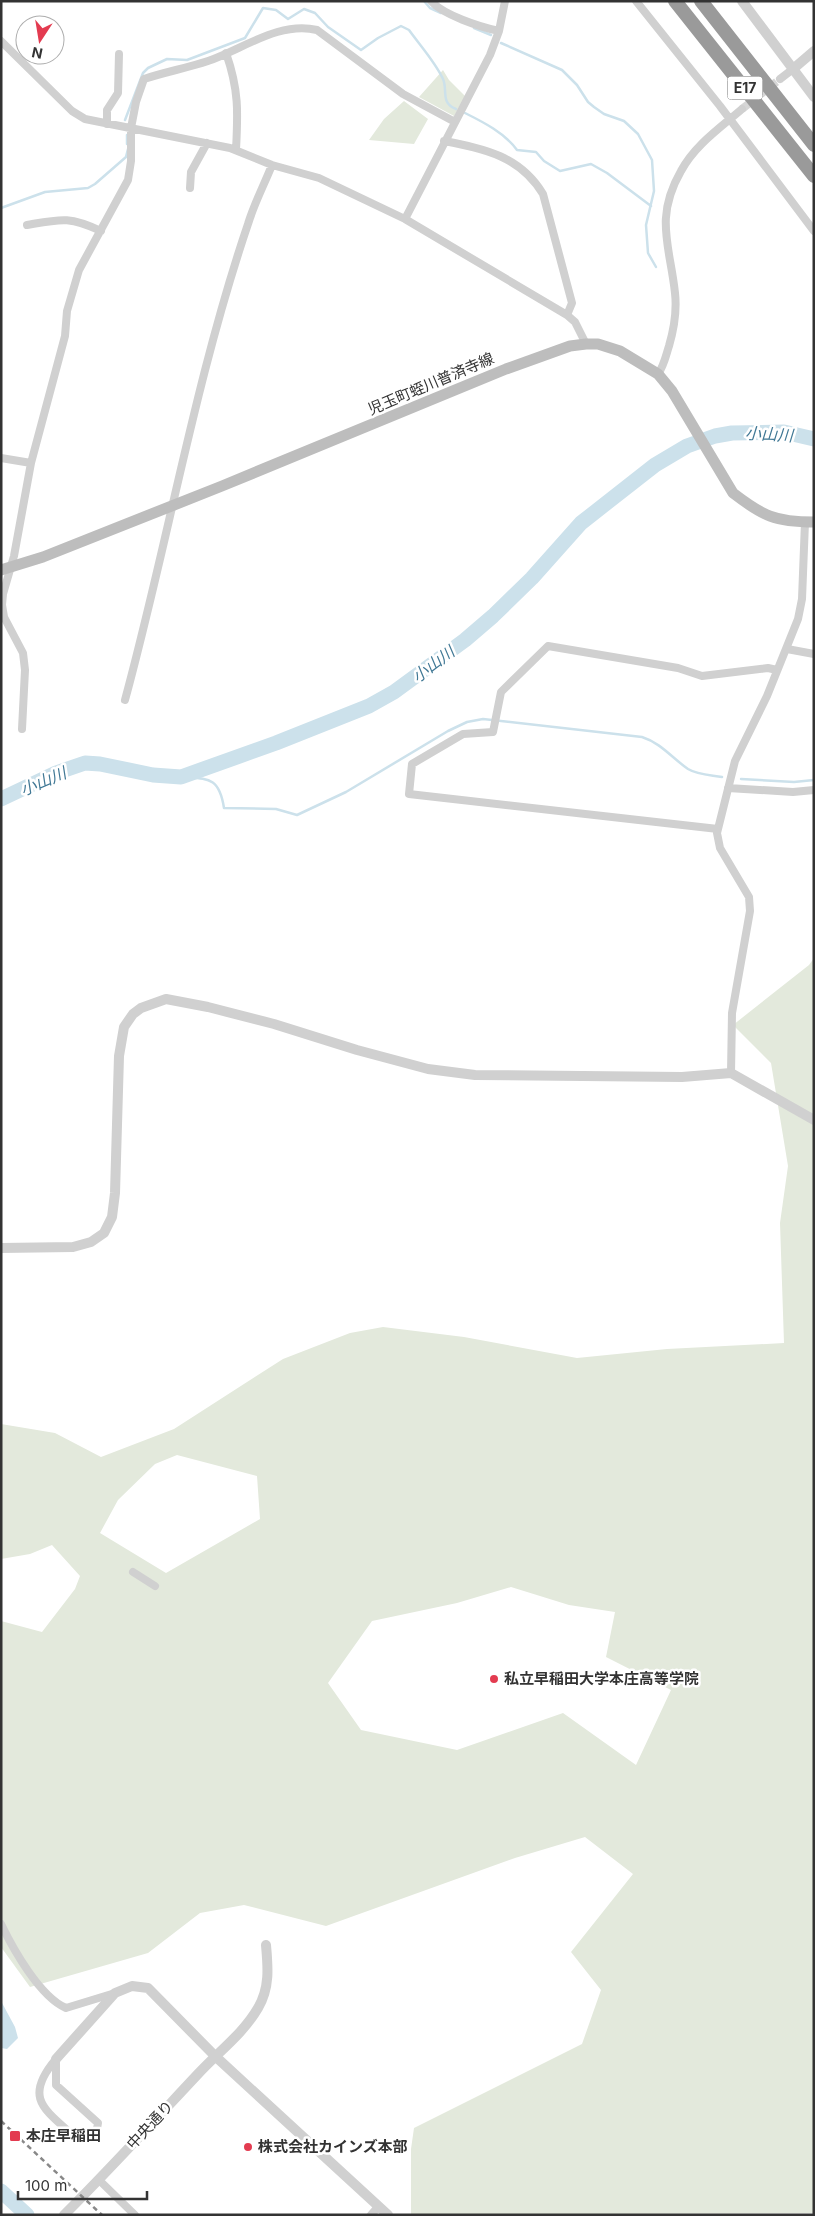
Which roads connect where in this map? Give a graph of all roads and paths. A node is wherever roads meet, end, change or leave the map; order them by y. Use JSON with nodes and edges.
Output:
{"nodes":[{"id":1,"x":431,"y":1,"type":"edge"},
{"id":2,"x":505,"y":1,"type":"edge"},
{"id":3,"x":636,"y":1,"type":"edge"},
{"id":4,"x":675,"y":1,"type":"edge"},
{"id":5,"x":701,"y":1,"type":"edge"},
{"id":6,"x":742,"y":1,"type":"edge"},
{"id":7,"x":498,"y":31,"type":"junction"},
{"id":8,"x":1,"y":41,"type":"edge"},
{"id":9,"x":814,"y":51,"type":"edge"},
{"id":10,"x":226,"y":53,"type":"junction"},
{"id":11,"x":119,"y":54,"type":"dead end"},
{"id":12,"x":793,"y":69,"type":"junction"},
{"id":13,"x":780,"y":78,"type":"tunnel mouth"},
{"id":14,"x":814,"y":97,"type":"edge"},
{"id":15,"x":742,"y":109,"type":"tunnel mouth"},
{"id":16,"x":730,"y":120,"type":"junction"},
{"id":17,"x":454,"y":122,"type":"junction"},
{"id":18,"x":107,"y":124,"type":"junction"},
{"id":19,"x":131,"y":128,"type":"junction"},
{"id":20,"x":444,"y":141,"type":"junction"},
{"id":21,"x":207,"y":143,"type":"junction"},
{"id":22,"x":814,"y":145,"type":"edge"},
{"id":23,"x":236,"y":150,"type":"junction"},
{"id":24,"x":272,"y":165,"type":"junction"},
{"id":25,"x":814,"y":176,"type":"edge"},
{"id":26,"x":190,"y":188,"type":"dead end"},
{"id":27,"x":405,"y":220,"type":"junction"},
{"id":28,"x":27,"y":226,"type":"dead end"},
{"id":29,"x":101,"y":231,"type":"junction"},
{"id":30,"x":814,"y":231,"type":"edge"},
{"id":31,"x":567,"y":315,"type":"junction"},
{"id":32,"x":586,"y":344,"type":"junction"},
{"id":33,"x":658,"y":374,"type":"junction"},
{"id":34,"x":1,"y":458,"type":"edge"},
{"id":35,"x":31,"y":463,"type":"junction"},
{"id":36,"x":173,"y":505,"type":"junction"},
{"id":37,"x":808,"y":525,"type":"edge"},
{"id":38,"x":814,"y":532,"type":"edge"},
{"id":39,"x":6,"y":569,"type":"edge"},
{"id":40,"x":787,"y":649,"type":"junction"},
{"id":41,"x":814,"y":654,"type":"edge"},
{"id":42,"x":777,"y":670,"type":"junction"},
{"id":43,"x":125,"y":700,"type":"dead end"},
{"id":44,"x":22,"y":729,"type":"dead end"},
{"id":45,"x":728,"y":788,"type":"junction"},
{"id":46,"x":814,"y":790,"type":"edge"},
{"id":47,"x":718,"y":828,"type":"junction"},
{"id":48,"x":731,"y":1073,"type":"junction"},
{"id":49,"x":814,"y":1120,"type":"edge"},
{"id":50,"x":1,"y":1248,"type":"edge"},
{"id":51,"x":133,"y":1572,"type":"dead end"},
{"id":52,"x":155,"y":1586,"type":"dead end"},
{"id":53,"x":1,"y":1924,"type":"edge"},
{"id":54,"x":266,"y":1945,"type":"dead end"},
{"id":55,"x":114,"y":1993,"type":"junction"},
{"id":56,"x":215,"y":2056,"type":"junction"},
{"id":57,"x":56,"y":2059,"type":"junction"},
{"id":58,"x":99,"y":2180,"type":"junction"},
{"id":59,"x":375,"y":2211,"type":"edge"},
{"id":60,"x":64,"y":2215,"type":"edge"},
{"id":61,"x":135,"y":2215,"type":"edge"},
{"id":62,"x":388,"y":2215,"type":"edge"}],
"edges":[{"from":1,"to":7,"type":"street"},
{"from":2,"to":7,"type":"street"},
{"from":3,"to":16,"type":"street"},
{"from":4,"to":25,"type":"highway","number":"E17"},
{"from":5,"to":22,"type":"highway","number":"E17"},
{"from":6,"to":12,"type":"street"},
{"from":7,"to":17,"type":"street"},
{"from":8,"to":18,"type":"street"},
{"from":9,"to":12,"type":"street"},
{"from":10,"to":17,"type":"street"},
{"from":10,"to":19,"type":"street"},
{"from":10,"to":23,"type":"street"},
{"from":11,"to":18,"type":"street"},
{"from":12,"to":13,"type":"street"},
{"from":12,"to":14,"type":"street"},
{"from":15,"to":16,"type":"street"},
{"from":16,"to":30,"type":"street"},
{"from":16,"to":33,"type":"street"},
{"from":17,"to":20,"type":"street"},
{"from":18,"to":19,"type":"street"},
{"from":19,"to":21,"type":"street"},
{"from":19,"to":29,"type":"street"},
{"from":20,"to":27,"type":"street"},
{"from":20,"to":31,"type":"street"},
{"from":21,"to":23,"type":"street"},
{"from":21,"to":26,"type":"street"},
{"from":23,"to":24,"type":"street"},
{"from":24,"to":27,"type":"street"},
{"from":24,"to":36,"type":"street"},
{"from":27,"to":31,"type":"street"},
{"from":28,"to":29,"type":"street"},
{"from":29,"to":35,"type":"street"},
{"from":31,"to":32,"type":"street"},
{"from":32,"to":33,"type":"main road","name":"児玉町蛭川普済寺線"},
{"from":32,"to":36,"type":"main road","name":"児玉町蛭川普済寺線"},
{"from":33,"to":37,"type":"main road","name":"児玉町蛭川普済寺線"},
{"from":34,"to":35,"type":"street"},
{"from":35,"to":39,"type":"street"},
{"from":36,"to":39,"type":"main road","name":"児玉町蛭川普済寺線"},
{"from":36,"to":43,"type":"street"},
{"from":37,"to":38,"type":"street"},
{"from":37,"to":40,"type":"street"},
{"from":39,"to":44,"type":"street"},
{"from":40,"to":41,"type":"street"},
{"from":40,"to":42,"type":"street"},
{"from":42,"to":45,"type":"street"},
{"from":42,"to":47,"type":"street"},
{"from":45,"to":46,"type":"street"},
{"from":45,"to":47,"type":"street"},
{"from":47,"to":48,"type":"street"},
{"from":48,"to":49,"type":"street"},
{"from":48,"to":50,"type":"street"},
{"from":51,"to":52,"type":"street"},
{"from":53,"to":55,"type":"street"},
{"from":54,"to":56,"type":"street","name":"中央通り"},
{"from":55,"to":56,"type":"street"},
{"from":55,"to":57,"type":"street"},
{"from":56,"to":58,"type":"street","name":"中央通り"},
{"from":56,"to":59,"type":"street"},
{"from":57,"to":57,"type":"street"},
{"from":58,"to":60,"type":"street","name":"中央通り"},
{"from":58,"to":61,"type":"street"},
{"from":59,"to":62,"type":"street"}]}
